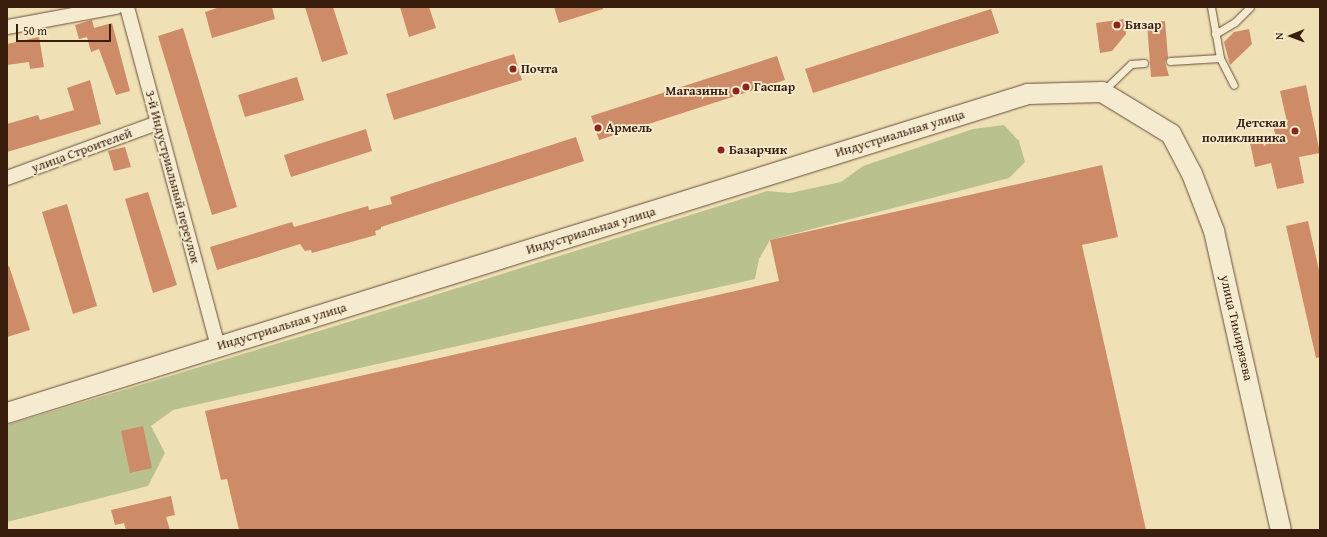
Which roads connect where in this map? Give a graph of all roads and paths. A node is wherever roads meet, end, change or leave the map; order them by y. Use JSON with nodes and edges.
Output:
{"nodes":[{"id":1,"x":116,"y":7,"type":"edge"},
{"id":2,"x":127,"y":7,"type":"edge"},
{"id":3,"x":1211,"y":7,"type":"edge"},
{"id":4,"x":1250,"y":7,"type":"edge"},
{"id":5,"x":7,"y":27,"type":"edge"},
{"id":6,"x":1215,"y":34,"type":"junction"},
{"id":7,"x":1220,"y":58,"type":"junction"},
{"id":8,"x":1170,"y":61,"type":"dead end"},
{"id":9,"x":1144,"y":63,"type":"dead end"},
{"id":10,"x":1234,"y":85,"type":"dead end"},
{"id":11,"x":1102,"y":92,"type":"junction"},
{"id":12,"x":157,"y":123,"type":"junction"},
{"id":13,"x":7,"y":178,"type":"edge"},
{"id":14,"x":218,"y":347,"type":"junction"},
{"id":15,"x":7,"y":413,"type":"edge"},
{"id":16,"x":1281,"y":530,"type":"edge"}],
"edges":[{"from":1,"to":5,"type":"street"},
{"from":2,"to":12,"type":"street","name":"3-й Индустриальный переулок"},
{"from":3,"to":6,"type":"lane"},
{"from":4,"to":6,"type":"lane"},
{"from":6,"to":7,"type":"lane"},
{"from":7,"to":8,"type":"lane"},
{"from":7,"to":10,"type":"lane"},
{"from":9,"to":11,"type":"lane"},
{"from":11,"to":14,"type":"street","name":"Индустриальная улица"},
{"from":11,"to":16,"type":"street","name":"улица Тимирязева"},
{"from":12,"to":13,"type":"street","name":"улица Строителей"},
{"from":12,"to":14,"type":"street","name":"3-й Индустриальный переулок"},
{"from":14,"to":15,"type":"street","name":"Индустриальная улица"}]}
